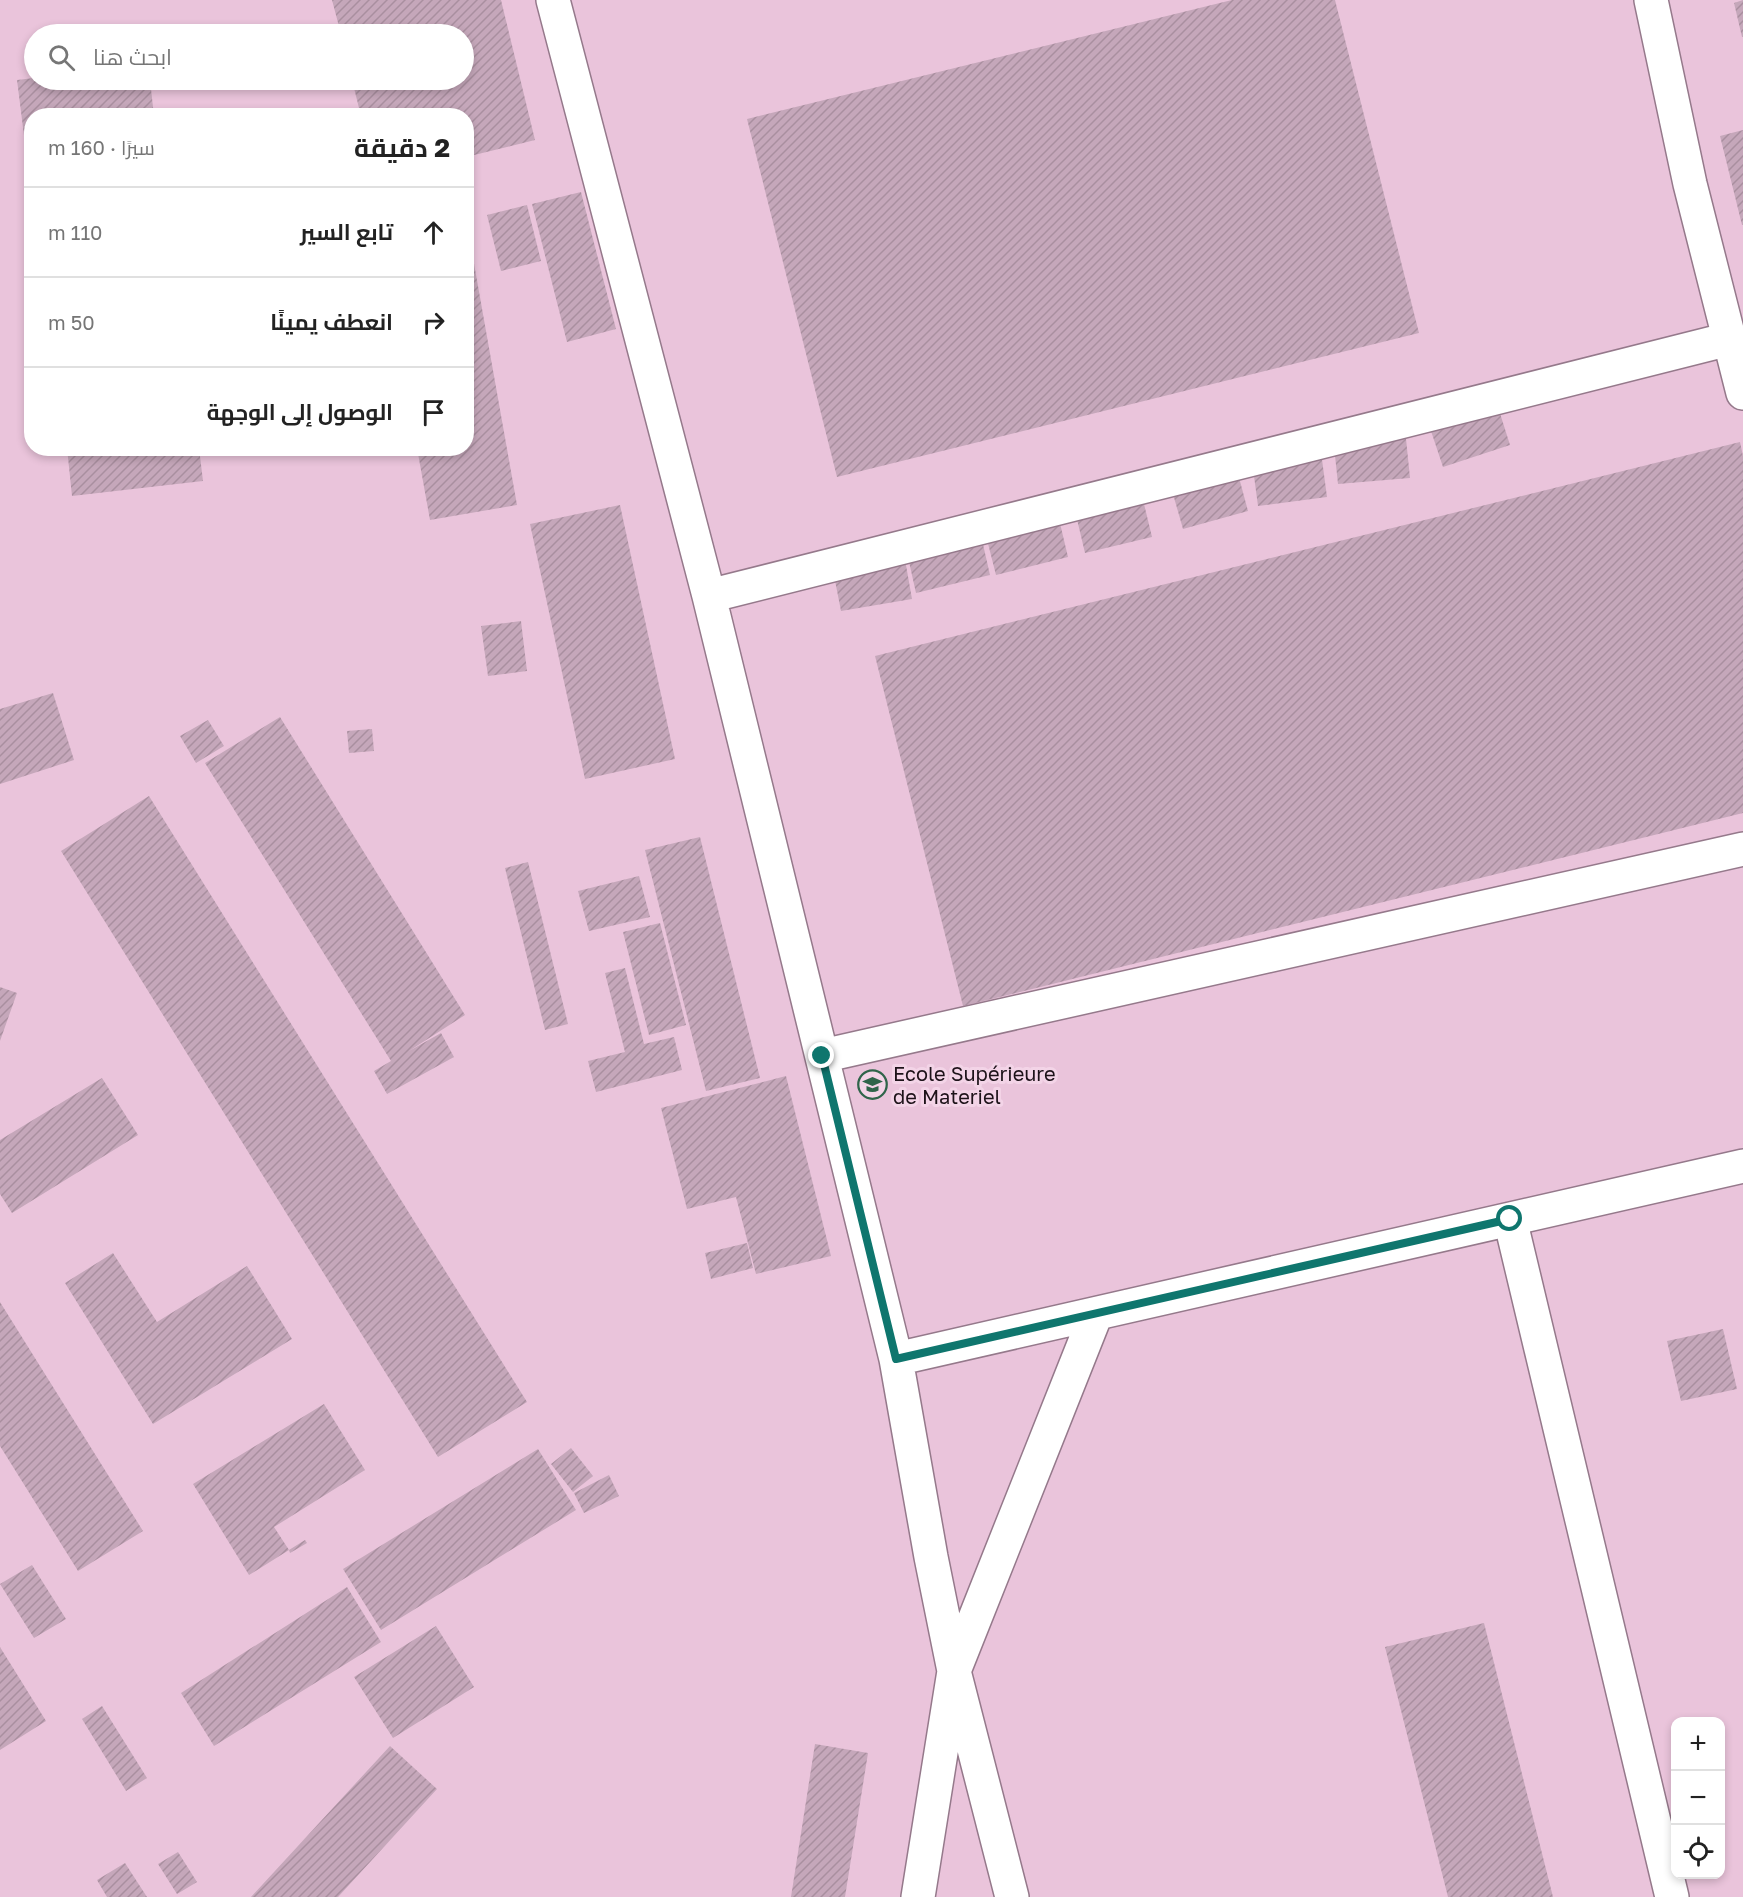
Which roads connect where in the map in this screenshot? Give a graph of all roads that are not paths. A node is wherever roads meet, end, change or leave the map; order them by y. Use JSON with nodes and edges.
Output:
{"nodes":[{"id":1,"x":553,"y":0,"type":"edge"},
{"id":2,"x":1651,"y":0,"type":"edge"},
{"id":3,"x":1730,"y":339,"type":"junction"},
{"id":4,"x":1743,"y":393,"type":"edge"},
{"id":5,"x":709,"y":596,"type":"junction"},
{"id":6,"x":1743,"y":849,"type":"edge"},
{"id":7,"x":822,"y":1056,"type":"junction"},
{"id":8,"x":1743,"y":1166,"type":"edge"},
{"id":9,"x":1510,"y":1219,"type":"junction"},
{"id":10,"x":1096,"y":1314,"type":"junction"},
{"id":11,"x":896,"y":1359,"type":"junction"},
{"id":12,"x":954,"y":1671,"type":"junction"},
{"id":13,"x":918,"y":1897,"type":"edge"},
{"id":14,"x":1012,"y":1897,"type":"edge"},
{"id":15,"x":1672,"y":1897,"type":"edge"}],
"edges":[{"from":1,"to":5,"type":"street"},
{"from":2,"to":3,"type":"street"},
{"from":3,"to":4,"type":"street"},
{"from":3,"to":5,"type":"street"},
{"from":5,"to":7,"type":"street"},
{"from":6,"to":7,"type":"street"},
{"from":7,"to":11,"type":"street"},
{"from":8,"to":9,"type":"street"},
{"from":9,"to":10,"type":"street"},
{"from":9,"to":15,"type":"street"},
{"from":10,"to":11,"type":"street"},
{"from":10,"to":12,"type":"street"},
{"from":11,"to":12,"type":"street"},
{"from":12,"to":13,"type":"street"},
{"from":12,"to":14,"type":"street"}]}
